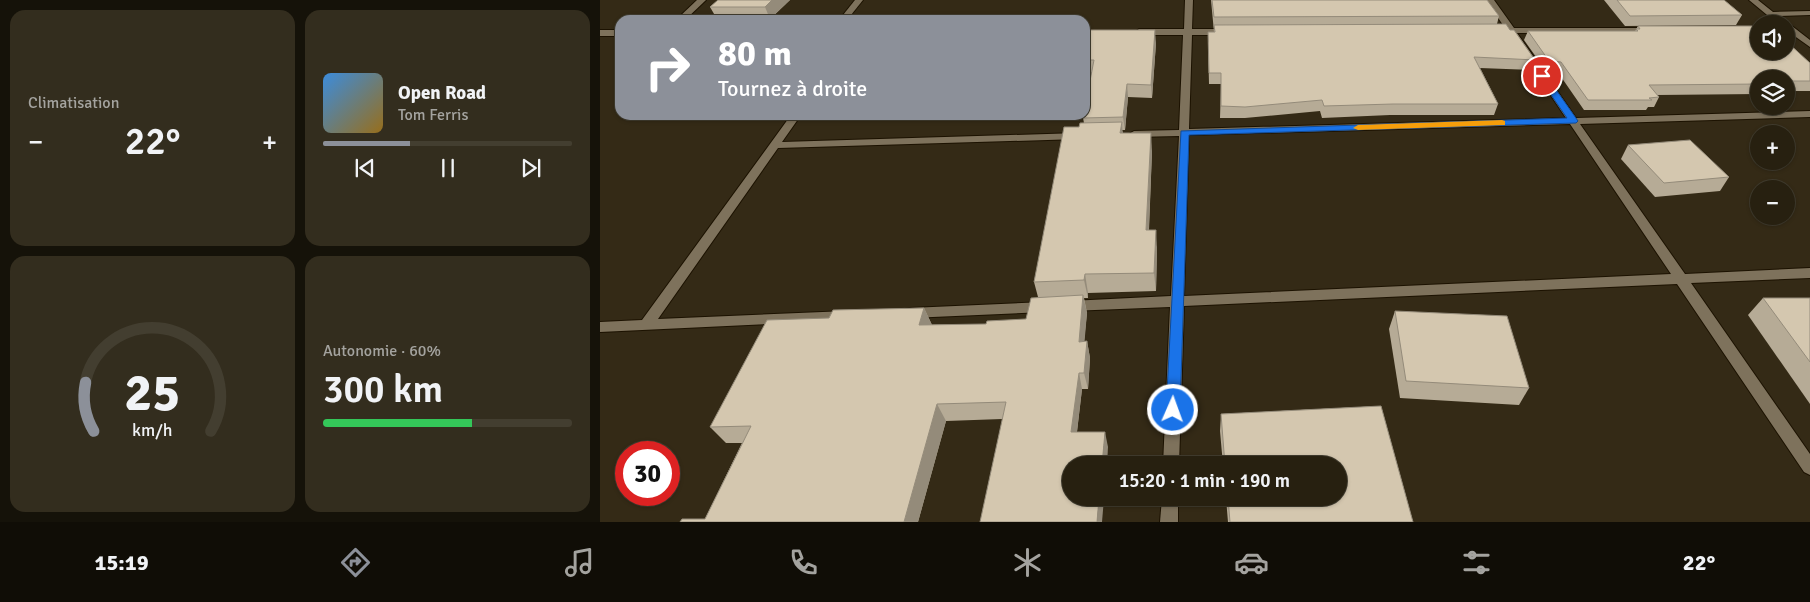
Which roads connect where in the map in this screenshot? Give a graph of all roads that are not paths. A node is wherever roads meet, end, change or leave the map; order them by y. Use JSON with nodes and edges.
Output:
{"nodes":[{"id":1,"x":702,"y":0,"type":"edge"},
{"id":2,"x":859,"y":0,"type":"edge"},
{"id":3,"x":1189,"y":0,"type":"edge"},
{"id":4,"x":1490,"y":0,"type":"edge"},
{"id":5,"x":1753,"y":0,"type":"edge"},
{"id":6,"x":1810,"y":13,"type":"edge"},
{"id":7,"x":1772,"y":14,"type":"joint"},
{"id":8,"x":686,"y":15,"type":"edge"},
{"id":9,"x":847,"y":15,"type":"edge"},
{"id":10,"x":1660,"y":30,"type":"edge"},
{"id":11,"x":1492,"y":31,"type":"edge"},
{"id":12,"x":1512,"y":31,"type":"junction"},
{"id":13,"x":1132,"y":32,"type":"edge"},
{"id":14,"x":1188,"y":32,"type":"junction"},
{"id":15,"x":1237,"y":32,"type":"edge"},
{"id":16,"x":600,"y":33,"type":"edge"},
{"id":17,"x":615,"y":33,"type":"edge"},
{"id":18,"x":1795,"y":33,"type":"edge"},
{"id":19,"x":1810,"y":44,"type":"edge"},
{"id":20,"x":1810,"y":114,"type":"edge"},
{"id":21,"x":792,"y":120,"type":"edge"},
{"id":22,"x":1573,"y":121,"type":"junction"},
{"id":23,"x":1184,"y":133,"type":"junction"},
{"id":24,"x":1126,"y":134,"type":"edge"},
{"id":25,"x":1086,"y":136,"type":"edge"},
{"id":26,"x":774,"y":145,"type":"junction"},
{"id":27,"x":1810,"y":273,"type":"edge"},
{"id":28,"x":1681,"y":279,"type":"junction"},
{"id":29,"x":1178,"y":301,"type":"junction"},
{"id":30,"x":892,"y":314,"type":"edge"},
{"id":31,"x":863,"y":315,"type":"edge"},
{"id":32,"x":646,"y":325,"type":"junction"},
{"id":33,"x":600,"y":327,"type":"edge"},
{"id":34,"x":1171,"y":456,"type":"edge"},
{"id":35,"x":1810,"y":467,"type":"edge"},
{"id":36,"x":1170,"y":506,"type":"edge"},
{"id":37,"x":1169,"y":522,"type":"edge"}],
"edges":[{"from":1,"to":8,"type":"street"},
{"from":2,"to":9,"type":"street"},
{"from":3,"to":14,"type":"street"},
{"from":4,"to":12,"type":"street"},
{"from":5,"to":7,"type":"street"},
{"from":6,"to":7,"type":"street"},
{"from":10,"to":12,"type":"street"},
{"from":11,"to":12,"type":"street"},
{"from":12,"to":22,"type":"street"},
{"from":13,"to":14,"type":"street"},
{"from":14,"to":15,"type":"street"},
{"from":14,"to":23,"type":"street"},
{"from":16,"to":17,"type":"street"},
{"from":18,"to":19,"type":"street"},
{"from":20,"to":22,"type":"street"},
{"from":21,"to":26,"type":"street"},
{"from":22,"to":23,"type":"street"},
{"from":22,"to":28,"type":"street"},
{"from":23,"to":24,"type":"street"},
{"from":23,"to":29,"type":"street"},
{"from":25,"to":26,"type":"street"},
{"from":26,"to":32,"type":"street"},
{"from":27,"to":28,"type":"street"},
{"from":28,"to":29,"type":"street"},
{"from":28,"to":35,"type":"street"},
{"from":29,"to":30,"type":"street"},
{"from":29,"to":34,"type":"street"},
{"from":31,"to":32,"type":"street"},
{"from":32,"to":33,"type":"street"},
{"from":36,"to":37,"type":"street"}]}
